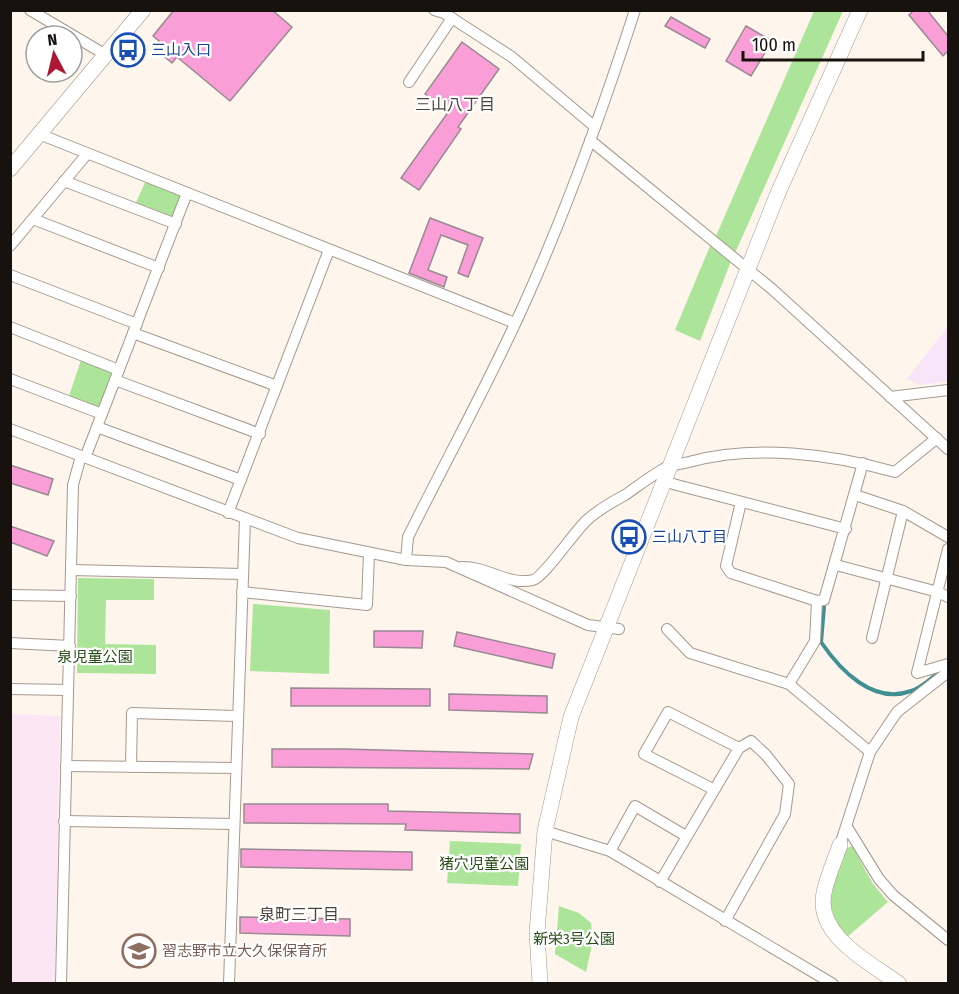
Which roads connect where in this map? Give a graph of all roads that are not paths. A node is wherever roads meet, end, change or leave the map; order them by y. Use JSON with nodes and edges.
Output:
{"nodes":[{"id":1,"x":30,"y":10,"type":"edge"},
{"id":2,"x":143,"y":10,"type":"edge"},
{"id":3,"x":434,"y":10,"type":"edge"},
{"id":4,"x":635,"y":10,"type":"edge"},
{"id":5,"x":860,"y":10,"type":"edge"},
{"id":6,"x":452,"y":18,"type":"junction"},
{"id":7,"x":106,"y":55,"type":"junction"},
{"id":8,"x":409,"y":82,"type":"dead end"},
{"id":9,"x":595,"y":127,"type":"junction"},
{"id":10,"x":39,"y":134,"type":"junction"},
{"id":11,"x":590,"y":140,"type":"junction"},
{"id":12,"x":87,"y":154,"type":"junction"},
{"id":13,"x":10,"y":169,"type":"edge"},
{"id":14,"x":64,"y":181,"type":"junction"},
{"id":15,"x":187,"y":193,"type":"junction"},
{"id":16,"x":33,"y":219,"type":"junction"},
{"id":17,"x":176,"y":224,"type":"junction"},
{"id":18,"x":10,"y":246,"type":"edge"},
{"id":19,"x":329,"y":250,"type":"junction"},
{"id":20,"x":159,"y":268,"type":"junction"},
{"id":21,"x":747,"y":268,"type":"junction"},
{"id":22,"x":10,"y":274,"type":"edge"},
{"id":23,"x":515,"y":322,"type":"junction"},
{"id":24,"x":10,"y":327,"type":"edge"},
{"id":25,"x":135,"y":329,"type":"junction"},
{"id":26,"x":117,"y":375,"type":"junction"},
{"id":27,"x":10,"y":379,"type":"edge"},
{"id":28,"x":277,"y":386,"type":"junction"},
{"id":29,"x":948,"y":390,"type":"edge"},
{"id":30,"x":890,"y":398,"type":"junction"},
{"id":31,"x":102,"y":414,"type":"junction"},
{"id":32,"x":97,"y":427,"type":"junction"},
{"id":33,"x":10,"y":429,"type":"edge"},
{"id":34,"x":260,"y":434,"type":"junction"},
{"id":35,"x":938,"y":438,"type":"junction"},
{"id":36,"x":948,"y":449,"type":"edge"},
{"id":37,"x":83,"y":457,"type":"junction"},
{"id":38,"x":862,"y":463,"type":"junction"},
{"id":39,"x":668,"y":466,"type":"junction"},
{"id":40,"x":241,"y":480,"type":"junction"},
{"id":41,"x":674,"y":484,"type":"dead end"},
{"id":42,"x":855,"y":495,"type":"junction"},
{"id":43,"x":741,"y":502,"type":"junction"},
{"id":44,"x":903,"y":512,"type":"junction"},
{"id":45,"x":228,"y":513,"type":"junction"},
{"id":46,"x":245,"y":519,"type":"junction"},
{"id":47,"x":846,"y":529,"type":"junction"},
{"id":48,"x":948,"y":537,"type":"edge"},
{"id":49,"x":948,"y":549,"type":"edge"},
{"id":50,"x":369,"y":553,"type":"junction"},
{"id":51,"x":406,"y":560,"type":"junction"},
{"id":52,"x":836,"y":565,"type":"junction"},
{"id":53,"x":458,"y":567,"type":"junction"},
{"id":54,"x":71,"y":570,"type":"junction"},
{"id":55,"x":243,"y":574,"type":"junction"},
{"id":56,"x":887,"y":579,"type":"junction"},
{"id":57,"x":242,"y":592,"type":"junction"},
{"id":58,"x":938,"y":592,"type":"junction"},
{"id":59,"x":10,"y":595,"type":"edge"},
{"id":60,"x":71,"y":596,"type":"junction"},
{"id":61,"x":948,"y":597,"type":"edge"},
{"id":62,"x":817,"y":601,"type":"junction"},
{"id":63,"x":613,"y":627,"type":"junction"},
{"id":64,"x":667,"y":629,"type":"dead end"},
{"id":65,"x":872,"y":638,"type":"dead end"},
{"id":66,"x":10,"y":643,"type":"edge"},
{"id":67,"x":70,"y":646,"type":"junction"},
{"id":68,"x":948,"y":664,"type":"edge"},
{"id":69,"x":948,"y":672,"type":"edge"},
{"id":70,"x":789,"y":684,"type":"junction"},
{"id":71,"x":10,"y":689,"type":"edge"},
{"id":72,"x":68,"y":690,"type":"junction"},
{"id":73,"x":237,"y":716,"type":"junction"},
{"id":74,"x":739,"y":748,"type":"junction"},
{"id":75,"x":870,"y":752,"type":"junction"},
{"id":76,"x":66,"y":765,"type":"junction"},
{"id":77,"x":131,"y":766,"type":"junction"},
{"id":78,"x":236,"y":768,"type":"junction"},
{"id":79,"x":713,"y":789,"type":"junction"},
{"id":80,"x":64,"y":821,"type":"junction"},
{"id":81,"x":234,"y":824,"type":"junction"},
{"id":82,"x":847,"y":827,"type":"junction"},
{"id":83,"x":545,"y":831,"type":"junction"},
{"id":84,"x":686,"y":836,"type":"junction"},
{"id":85,"x":840,"y":845,"type":"joint"},
{"id":86,"x":610,"y":851,"type":"junction"},
{"id":87,"x":660,"y":882,"type":"junction"},
{"id":88,"x":724,"y":921,"type":"junction"},
{"id":89,"x":948,"y":940,"type":"edge"},
{"id":90,"x":61,"y":984,"type":"edge"},
{"id":91,"x":229,"y":984,"type":"edge"},
{"id":92,"x":540,"y":984,"type":"edge"},
{"id":93,"x":833,"y":984,"type":"edge"},
{"id":94,"x":899,"y":984,"type":"edge"}],
"edges":[{"from":1,"to":7,"type":"street"},
{"from":2,"to":7,"type":"street"},
{"from":3,"to":6,"type":"street"},
{"from":4,"to":9,"type":"street"},
{"from":5,"to":21,"type":"street"},
{"from":6,"to":8,"type":"street"},
{"from":6,"to":9,"type":"street"},
{"from":7,"to":10,"type":"street"},
{"from":9,"to":11,"type":"street"},
{"from":10,"to":12,"type":"street"},
{"from":10,"to":13,"type":"street"},
{"from":11,"to":21,"type":"street"},
{"from":11,"to":23,"type":"street"},
{"from":12,"to":14,"type":"street"},
{"from":12,"to":15,"type":"street"},
{"from":14,"to":16,"type":"street"},
{"from":14,"to":17,"type":"street"},
{"from":15,"to":17,"type":"street"},
{"from":15,"to":19,"type":"street"},
{"from":16,"to":18,"type":"street"},
{"from":16,"to":20,"type":"street"},
{"from":17,"to":20,"type":"street"},
{"from":19,"to":23,"type":"street"},
{"from":19,"to":28,"type":"street"},
{"from":20,"to":25,"type":"street"},
{"from":21,"to":30,"type":"street"},
{"from":21,"to":39,"type":"street"},
{"from":22,"to":25,"type":"street"},
{"from":23,"to":51,"type":"street"},
{"from":24,"to":26,"type":"street"},
{"from":25,"to":26,"type":"street"},
{"from":25,"to":28,"type":"street"},
{"from":26,"to":31,"type":"street"},
{"from":26,"to":34,"type":"street"},
{"from":27,"to":31,"type":"street"},
{"from":28,"to":34,"type":"street"},
{"from":29,"to":30,"type":"street"},
{"from":30,"to":35,"type":"street"},
{"from":31,"to":32,"type":"street"},
{"from":32,"to":37,"type":"street"},
{"from":32,"to":40,"type":"street"},
{"from":33,"to":37,"type":"street"},
{"from":34,"to":40,"type":"street"},
{"from":35,"to":36,"type":"street"},
{"from":35,"to":38,"type":"street"},
{"from":37,"to":45,"type":"street"},
{"from":37,"to":54,"type":"street"},
{"from":38,"to":39,"type":"street"},
{"from":38,"to":42,"type":"street"},
{"from":39,"to":53,"type":"street"},
{"from":39,"to":63,"type":"street"},
{"from":40,"to":45,"type":"street"},
{"from":41,"to":43,"type":"street"},
{"from":42,"to":44,"type":"street"},
{"from":42,"to":47,"type":"street"},
{"from":43,"to":47,"type":"street"},
{"from":43,"to":62,"type":"street"},
{"from":44,"to":48,"type":"street"},
{"from":44,"to":56,"type":"street"},
{"from":45,"to":46,"type":"street"},
{"from":46,"to":50,"type":"street"},
{"from":46,"to":55,"type":"street"},
{"from":47,"to":52,"type":"street"},
{"from":49,"to":58,"type":"street"},
{"from":50,"to":51,"type":"street"},
{"from":50,"to":57,"type":"street"},
{"from":51,"to":53,"type":"street"},
{"from":52,"to":56,"type":"street"},
{"from":52,"to":62,"type":"street"},
{"from":53,"to":63,"type":"street"},
{"from":54,"to":55,"type":"street"},
{"from":54,"to":60,"type":"street"},
{"from":55,"to":57,"type":"street"},
{"from":56,"to":58,"type":"street"},
{"from":56,"to":65,"type":"street"},
{"from":57,"to":73,"type":"street"},
{"from":58,"to":61,"type":"street"},
{"from":58,"to":68,"type":"street"},
{"from":59,"to":60,"type":"street"},
{"from":60,"to":67,"type":"street"},
{"from":62,"to":70,"type":"street"},
{"from":63,"to":83,"type":"street"},
{"from":64,"to":70,"type":"street"},
{"from":66,"to":67,"type":"street"},
{"from":67,"to":72,"type":"street"},
{"from":69,"to":75,"type":"street"},
{"from":70,"to":75,"type":"street"},
{"from":71,"to":72,"type":"street"},
{"from":72,"to":76,"type":"street"},
{"from":73,"to":77,"type":"street"},
{"from":73,"to":78,"type":"street"},
{"from":74,"to":79,"type":"street"},
{"from":74,"to":79,"type":"street"},
{"from":74,"to":88,"type":"street"},
{"from":75,"to":82,"type":"street"},
{"from":76,"to":77,"type":"street"},
{"from":76,"to":80,"type":"street"},
{"from":77,"to":78,"type":"street"},
{"from":78,"to":81,"type":"street"},
{"from":79,"to":84,"type":"street"},
{"from":80,"to":81,"type":"street"},
{"from":80,"to":90,"type":"street"},
{"from":81,"to":91,"type":"street"},
{"from":82,"to":85,"type":"street"},
{"from":82,"to":89,"type":"street"},
{"from":83,"to":86,"type":"street"},
{"from":83,"to":92,"type":"street"},
{"from":84,"to":86,"type":"street"},
{"from":84,"to":87,"type":"street"},
{"from":85,"to":94,"type":"street"},
{"from":86,"to":87,"type":"street"},
{"from":87,"to":88,"type":"street"},
{"from":88,"to":93,"type":"street"}]}
